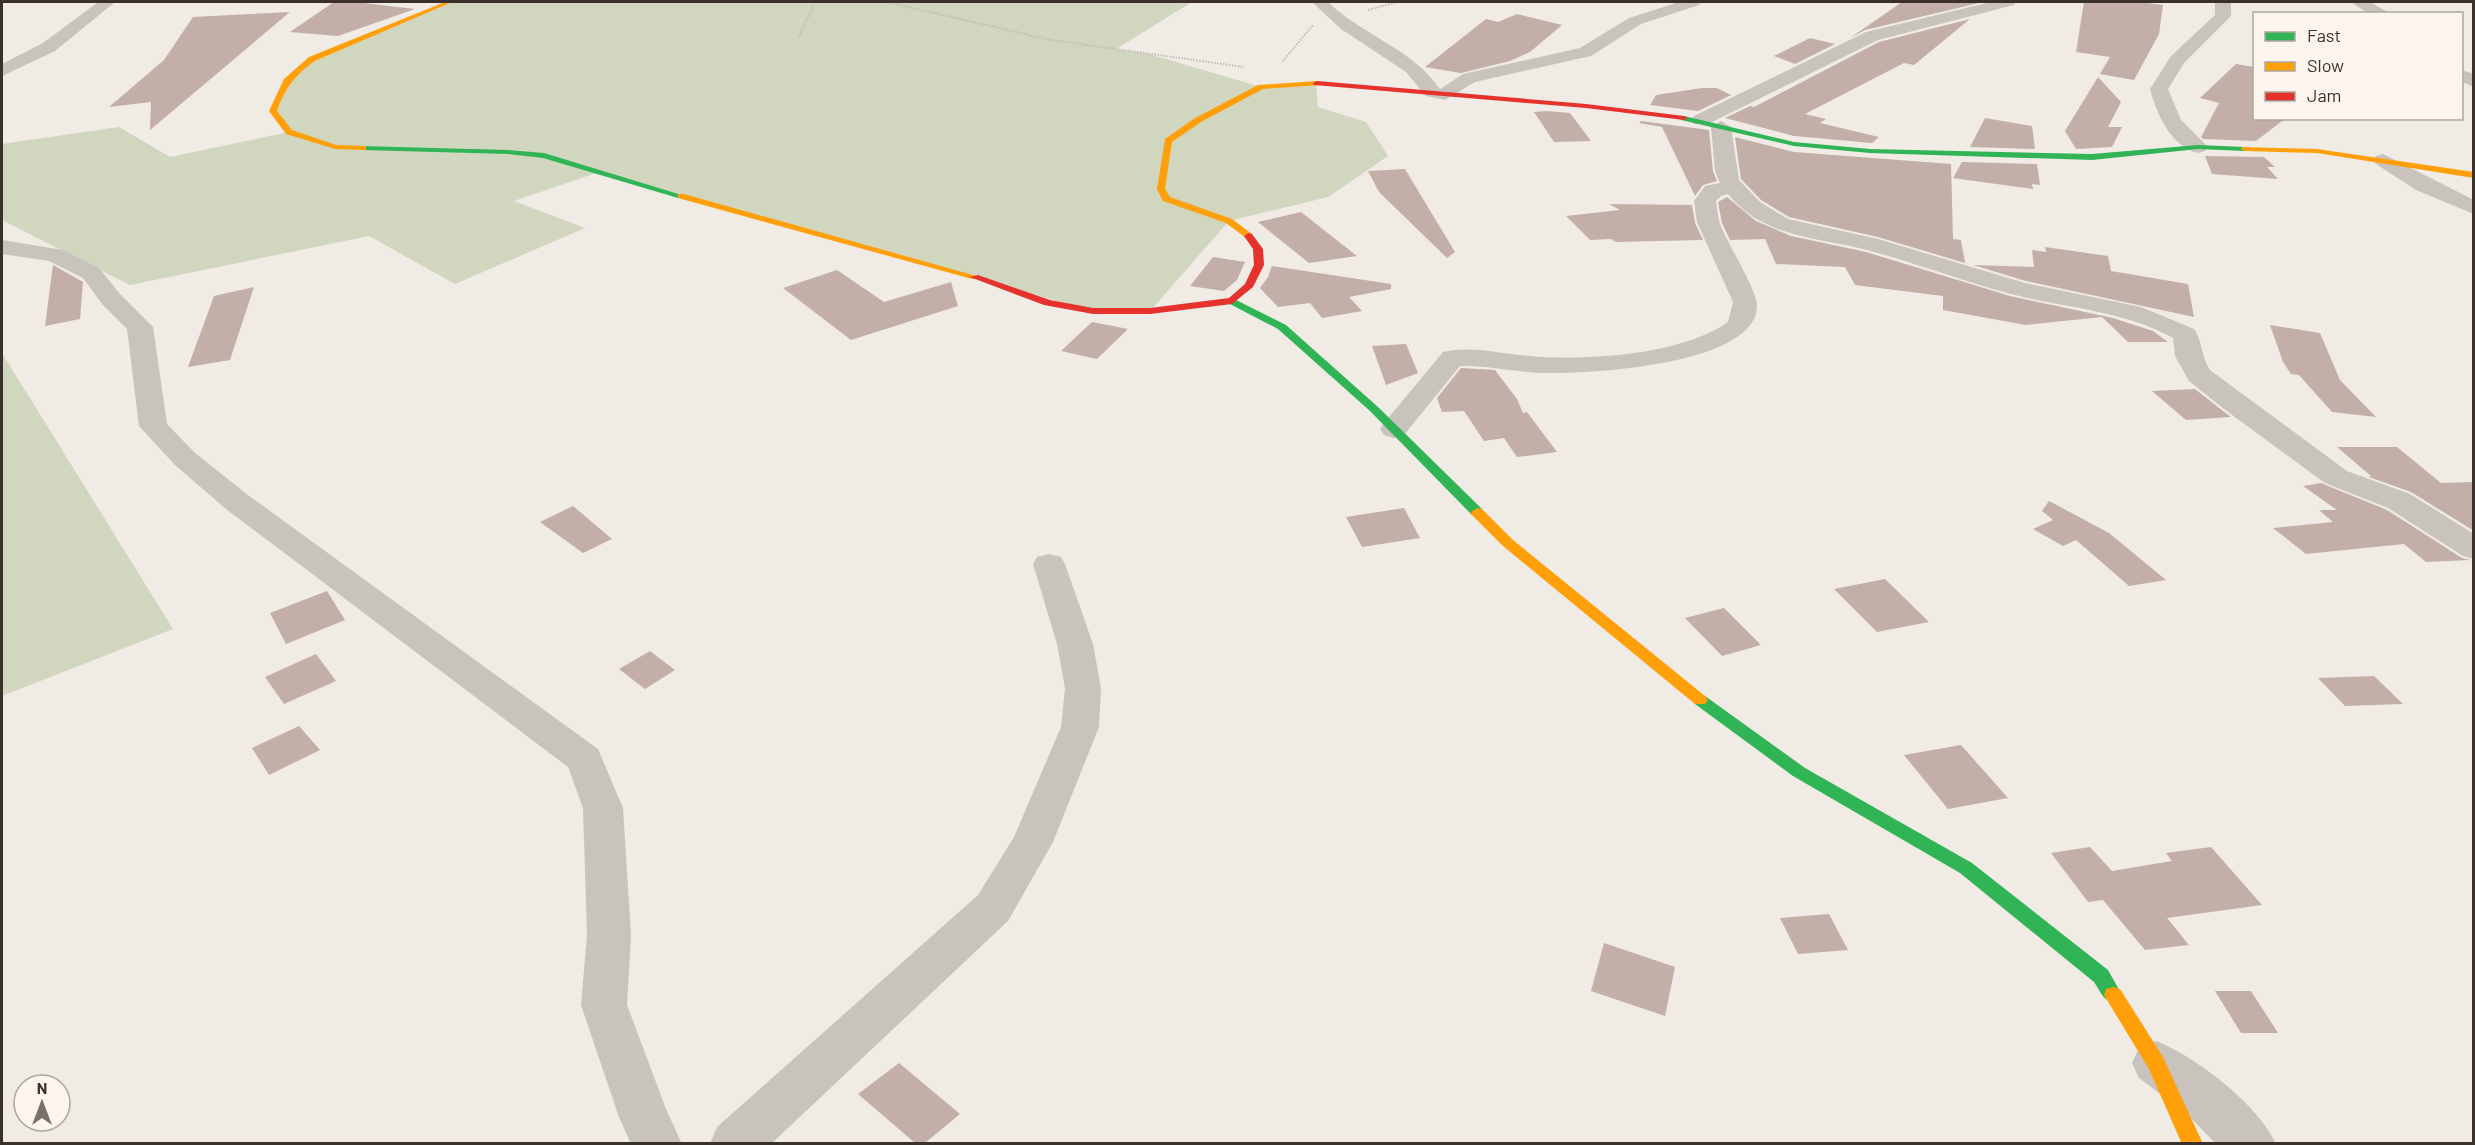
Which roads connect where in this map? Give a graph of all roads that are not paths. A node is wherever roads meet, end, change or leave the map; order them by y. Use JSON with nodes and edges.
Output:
{"nodes":[{"id":1,"x":107,"y":2,"type":"edge"},
{"id":2,"x":449,"y":2,"type":"edge"},
{"id":3,"x":1320,"y":2,"type":"edge"},
{"id":4,"x":1693,"y":2,"type":"edge"},
{"id":5,"x":2008,"y":2,"type":"edge"},
{"id":6,"x":2223,"y":2,"type":"edge"},
{"id":7,"x":2359,"y":2,"type":"edge"},
{"id":8,"x":2379,"y":12,"type":"edge"},
{"id":9,"x":2,"y":71,"type":"edge"},
{"id":10,"x":1439,"y":93,"type":"junction"},
{"id":11,"x":1711,"y":123,"type":"junction"},
{"id":12,"x":2198,"y":147,"type":"junction"},
{"id":13,"x":2383,"y":160,"type":"junction"},
{"id":14,"x":2474,"y":175,"type":"edge"},
{"id":15,"x":1733,"y":186,"type":"junction"},
{"id":16,"x":2474,"y":208,"type":"edge"},
{"id":17,"x":2,"y":247,"type":"edge"},
{"id":18,"x":1232,"y":301,"type":"junction"},
{"id":19,"x":1394,"y":429,"type":"junction"},
{"id":20,"x":2474,"y":549,"type":"edge"},
{"id":21,"x":1049,"y":564,"type":"dead end"},
{"id":22,"x":2156,"y":1063,"type":"junction"},
{"id":23,"x":657,"y":1143,"type":"edge"},
{"id":24,"x":735,"y":1143,"type":"edge"},
{"id":25,"x":2193,"y":1143,"type":"edge"},
{"id":26,"x":2252,"y":1143,"type":"edge"}],
"edges":[{"from":1,"to":9,"type":"street"},
{"from":2,"to":18,"type":"street"},
{"from":3,"to":10,"type":"street"},
{"from":4,"to":10,"type":"street"},
{"from":5,"to":11,"type":"street"},
{"from":6,"to":12,"type":"street"},
{"from":7,"to":8,"type":"street"},
{"from":10,"to":11,"type":"street"},
{"from":10,"to":18,"type":"street"},
{"from":11,"to":12,"type":"street"},
{"from":11,"to":15,"type":"street"},
{"from":12,"to":13,"type":"street"},
{"from":13,"to":14,"type":"street"},
{"from":13,"to":16,"type":"street"},
{"from":15,"to":19,"type":"street"},
{"from":15,"to":20,"type":"street"},
{"from":17,"to":23,"type":"street"},
{"from":18,"to":19,"type":"street"},
{"from":19,"to":22,"type":"street"},
{"from":21,"to":24,"type":"street"},
{"from":22,"to":25,"type":"street"},
{"from":22,"to":26,"type":"street"}]}
